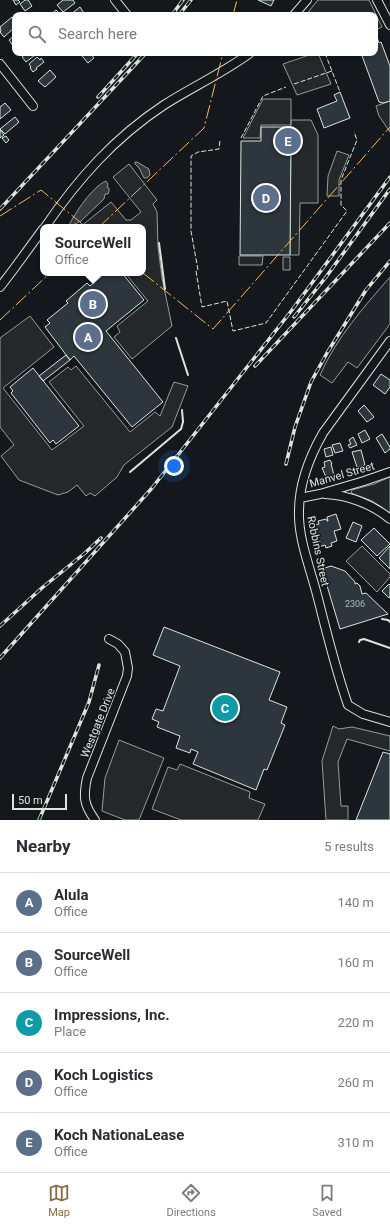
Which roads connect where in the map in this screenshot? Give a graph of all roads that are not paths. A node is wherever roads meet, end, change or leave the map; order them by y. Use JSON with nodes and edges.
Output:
{"nodes":[{"id":1,"x":115,"y":0,"type":"edge"},
{"id":2,"x":307,"y":0,"type":"edge"},
{"id":3,"x":378,"y":0,"type":"edge"},
{"id":4,"x":125,"y":12,"type":"edge"},
{"id":5,"x":297,"y":12,"type":"edge"},
{"id":6,"x":390,"y":25,"type":"edge"},
{"id":7,"x":246,"y":56,"type":"edge"},
{"id":8,"x":0,"y":64,"type":"edge"},
{"id":9,"x":34,"y":106,"type":"dead end"},
{"id":10,"x":47,"y":224,"type":"edge"},
{"id":11,"x":40,"y":234,"type":"edge"},
{"id":12,"x":0,"y":287,"type":"edge"},
{"id":13,"x":390,"y":341,"type":"edge"},
{"id":14,"x":390,"y":472,"type":"edge"},
{"id":15,"x":320,"y":494,"type":"junction"},
{"id":16,"x":300,"y":498,"type":"junction"},
{"id":17,"x":390,"y":519,"type":"edge"},
{"id":18,"x":109,"y":639,"type":"dead end"},
{"id":19,"x":390,"y":722,"type":"edge"},
{"id":20,"x":95,"y":820,"type":"edge"}],
"edges":[{"from":1,"to":4,"type":"street"},
{"from":2,"to":5,"type":"street"},
{"from":3,"to":6,"type":"street"},
{"from":7,"to":10,"type":"street"},
{"from":8,"to":9,"type":"street"},
{"from":11,"to":12,"type":"street"},
{"from":13,"to":16,"type":"street","name":"Robbins Street"},
{"from":14,"to":15,"type":"street","name":"Manvel Street"},
{"from":15,"to":16,"type":"street","name":"Manvel Street"},
{"from":15,"to":17,"type":"street"},
{"from":16,"to":19,"type":"street","name":"Robbins Street"},
{"from":18,"to":20,"type":"street","name":"Westgate Drive"}]}
